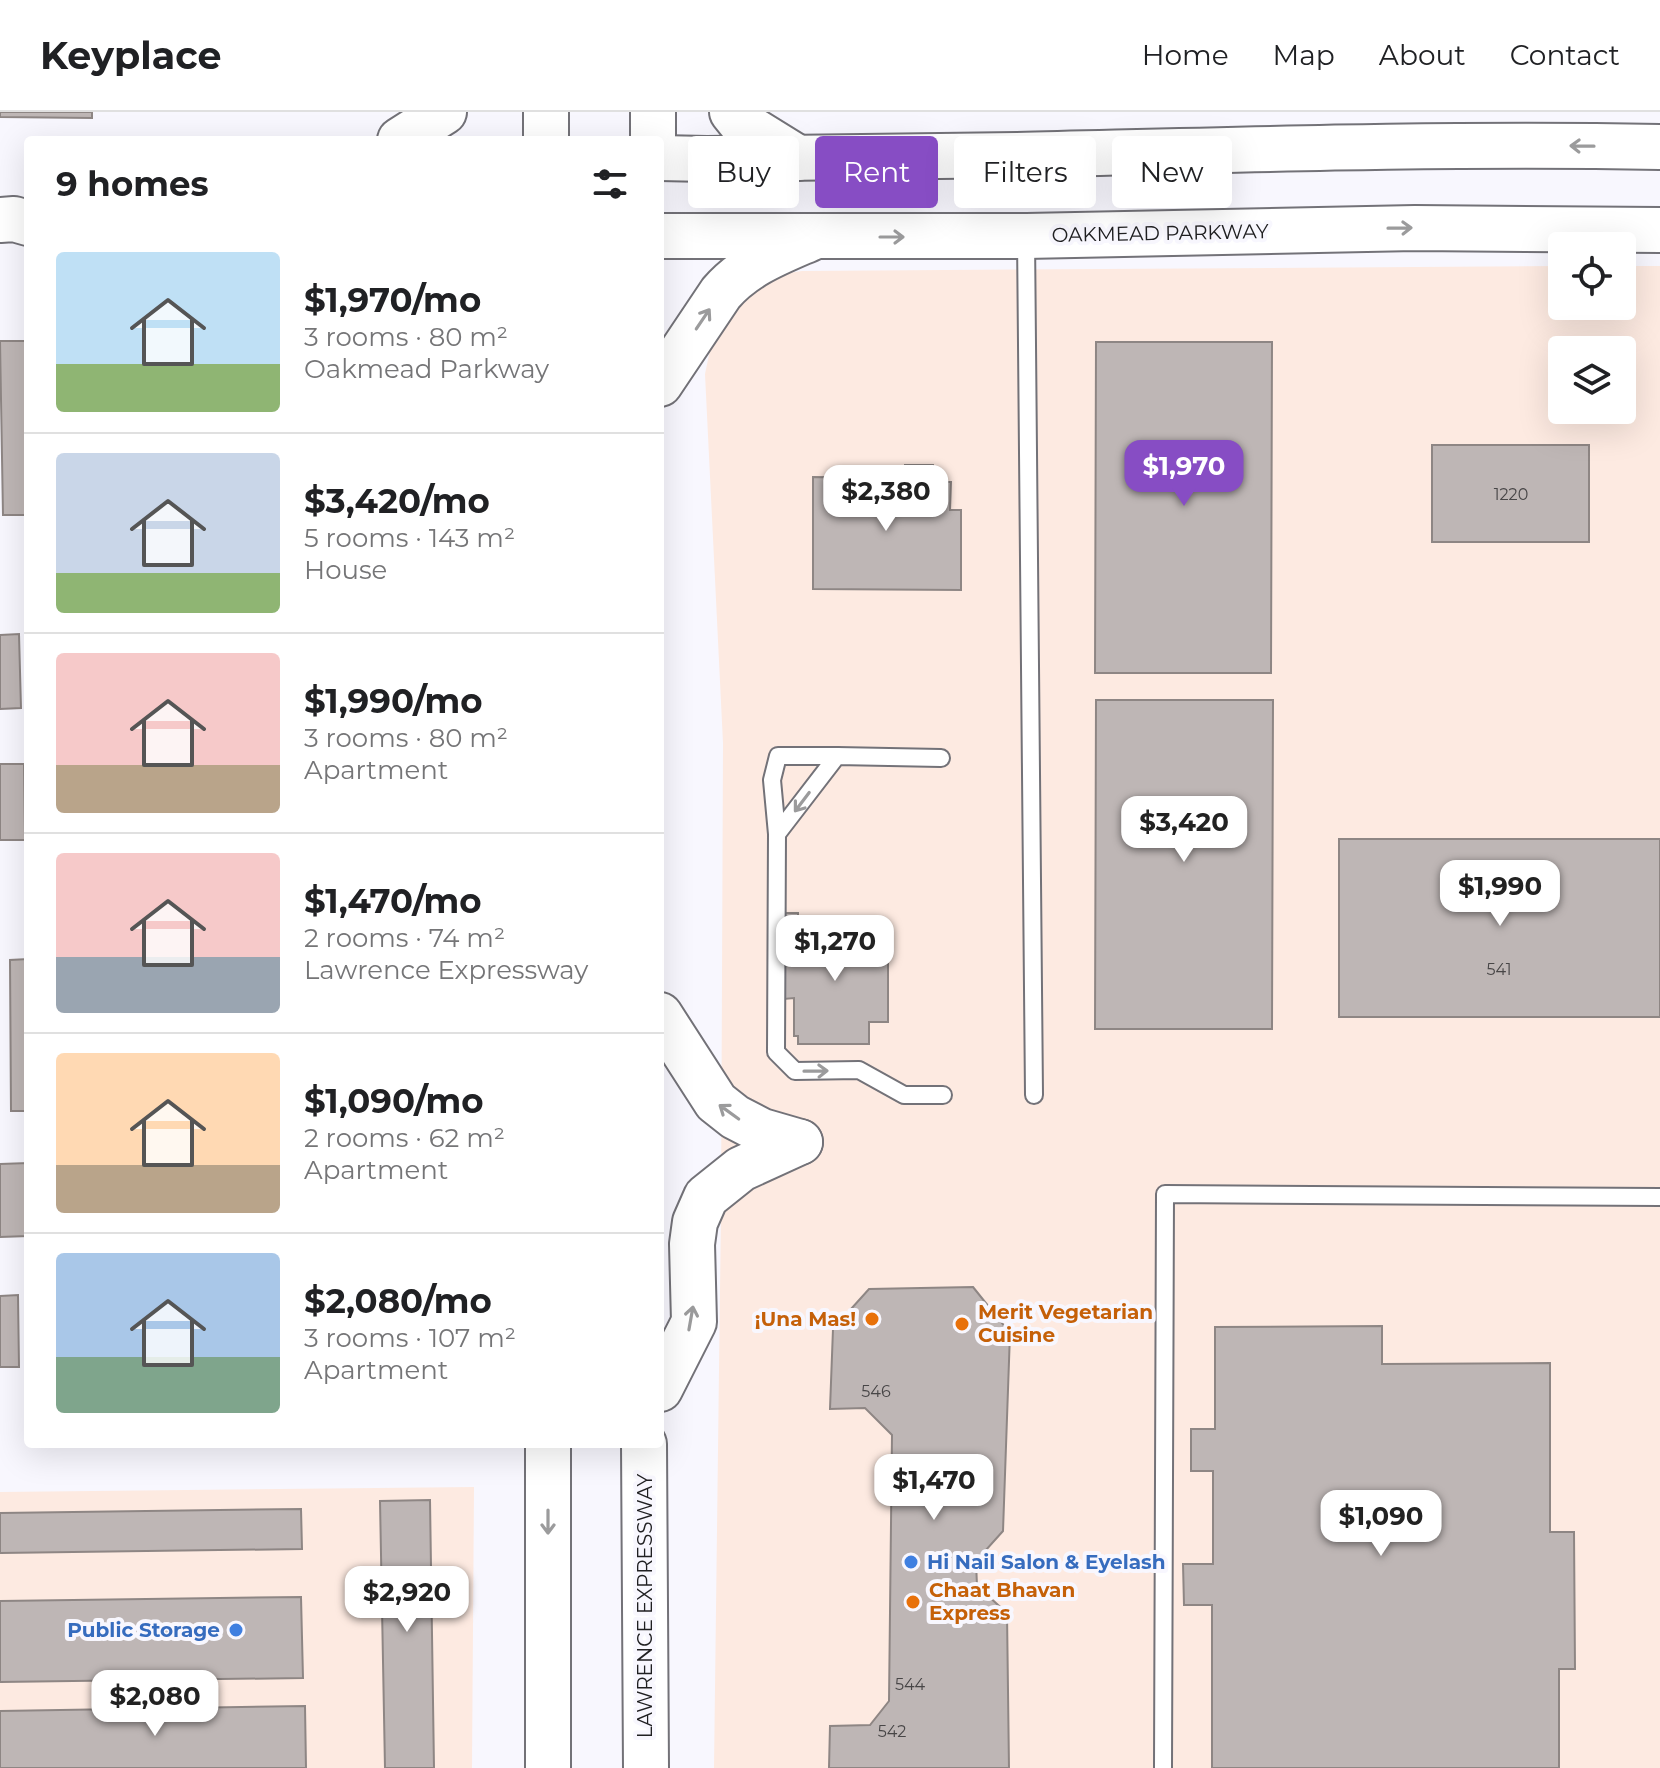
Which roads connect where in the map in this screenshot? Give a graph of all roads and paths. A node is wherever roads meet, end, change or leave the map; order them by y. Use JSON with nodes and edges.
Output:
{"nodes":[{"id":1,"x":444,"y":112,"type":"edge"},
{"id":2,"x":546,"y":112,"type":"edge"},
{"id":3,"x":653,"y":112,"type":"edge"},
{"id":4,"x":732,"y":112,"type":"edge"},
{"id":5,"x":406,"y":136,"type":"edge"},
{"id":6,"x":546,"y":136,"type":"edge"},
{"id":7,"x":653,"y":136,"type":"edge"},
{"id":8,"x":763,"y":136,"type":"edge"},
{"id":9,"x":1660,"y":147,"type":"edge"},
{"id":10,"x":664,"y":158,"type":"edge"},
{"id":11,"x":688,"y":158,"type":"edge"},
{"id":12,"x":799,"y":158,"type":"edge"},
{"id":13,"x":1660,"y":230,"type":"edge"},
{"id":14,"x":664,"y":236,"type":"edge"},
{"id":15,"x":1026,"y":236,"type":"junction"},
{"id":16,"x":814,"y":237,"type":"junction"},
{"id":17,"x":664,"y":378,"type":"edge"},
{"id":18,"x":837,"y":756,"type":"junction"},
{"id":19,"x":941,"y":758,"type":"dead end"},
{"id":20,"x":777,"y":834,"type":"junction"},
{"id":21,"x":664,"y":1021,"type":"edge"},
{"id":22,"x":943,"y":1095,"type":"dead end"},
{"id":23,"x":1034,"y":1095,"type":"dead end"},
{"id":24,"x":1660,"y":1197,"type":"edge"},
{"id":25,"x":664,"y":1381,"type":"edge"},
{"id":26,"x":548,"y":1448,"type":"edge"},
{"id":27,"x":644,"y":1448,"type":"edge"},
{"id":28,"x":548,"y":1768,"type":"edge"},
{"id":29,"x":646,"y":1768,"type":"edge"},
{"id":30,"x":1163,"y":1768,"type":"edge"}],
"edges":[{"from":1,"to":5,"type":"main road"},
{"from":2,"to":6,"type":"main road"},
{"from":3,"to":7,"type":"main road"},
{"from":4,"to":8,"type":"main road"},
{"from":9,"to":12,"type":"main road","one_way":true},
{"from":10,"to":11,"type":"main road"},
{"from":15,"to":13,"type":"main road","name":"OAKMEAD PARKWAY","one_way":true},
{"from":14,"to":16,"type":"main road","name":"OAKMEAD PARKWAY"},
{"from":16,"to":15,"type":"main road","name":"OAKMEAD PARKWAY","one_way":true},
{"from":15,"to":23,"type":"lane"},
{"from":17,"to":16,"type":"main road","one_way":true},
{"from":18,"to":19,"type":"lane"},
{"from":18,"to":20,"type":"lane","one_way":true},
{"from":18,"to":20,"type":"lane"},
{"from":20,"to":22,"type":"lane","one_way":true},
{"from":25,"to":21,"type":"main road","one_way":true},
{"from":24,"to":30,"type":"lane"},
{"from":26,"to":28,"type":"main road","one_way":true},
{"from":27,"to":29,"type":"main road","name":"LAWRENCE EXPRESSWAY"}]}
